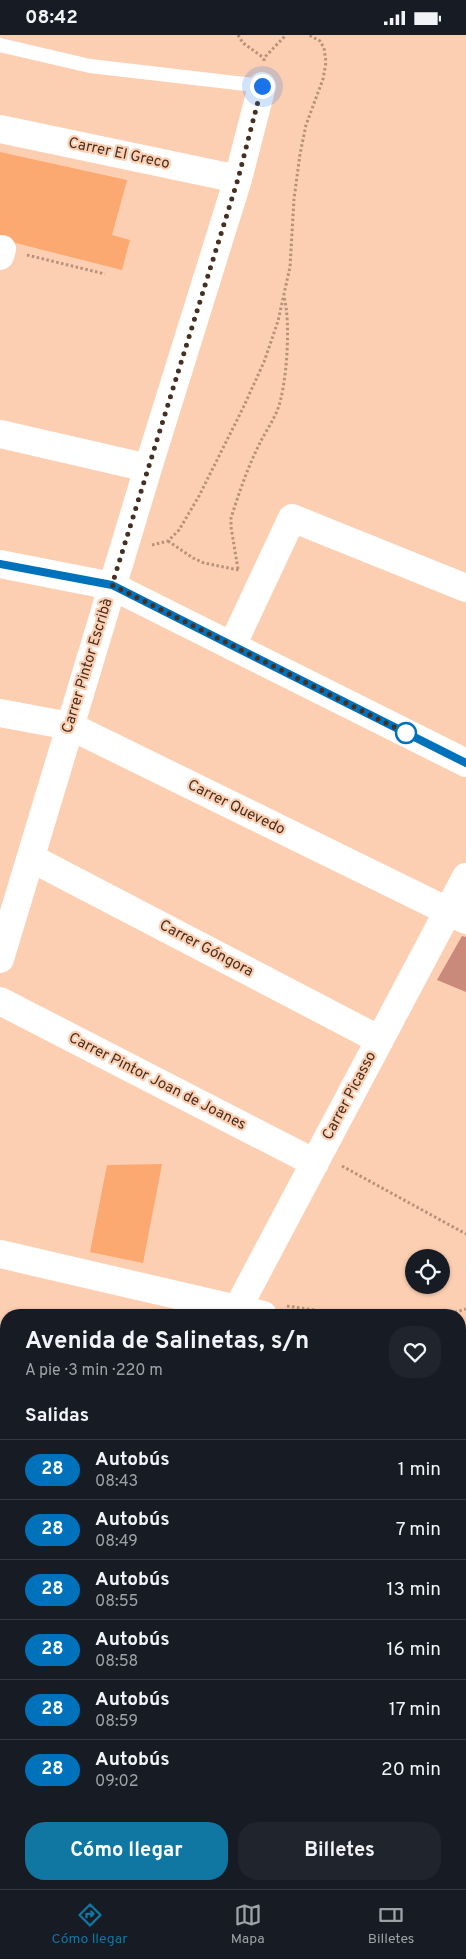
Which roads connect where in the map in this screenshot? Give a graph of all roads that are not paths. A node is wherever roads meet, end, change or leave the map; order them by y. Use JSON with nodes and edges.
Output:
{"nodes":[{"id":1,"x":0,"y":45,"type":"edge"},
{"id":2,"x":262,"y":86,"type":"joint"},
{"id":3,"x":0,"y":129,"type":"edge"},
{"id":4,"x":238,"y":179,"type":"junction"},
{"id":5,"x":0,"y":434,"type":"edge"},
{"id":6,"x":148,"y":468,"type":"junction"},
{"id":7,"x":0,"y":564,"type":"edge"},
{"id":8,"x":112,"y":585,"type":"junction"},
{"id":9,"x":466,"y":588,"type":"edge"},
{"id":10,"x":232,"y":646,"type":"junction"},
{"id":11,"x":0,"y":713,"type":"edge"},
{"id":12,"x":70,"y":726,"type":"junction"},
{"id":13,"x":466,"y":763,"type":"edge"},
{"id":14,"x":31,"y":858,"type":"junction"},
{"id":15,"x":466,"y":877,"type":"edge"},
{"id":16,"x":457,"y":916,"type":"edge"},
{"id":17,"x":5,"y":919,"type":"edge"},
{"id":18,"x":0,"y":959,"type":"edge"},
{"id":19,"x":0,"y":1001,"type":"edge"},
{"id":20,"x":380,"y":1040,"type":"junction"},
{"id":21,"x":318,"y":1157,"type":"junction"},
{"id":22,"x":0,"y":1255,"type":"edge"},
{"id":23,"x":244,"y":1309,"type":"edge"},
{"id":24,"x":254,"y":1309,"type":"edge"}],
"edges":[{"from":1,"to":2,"type":"lane"},
{"from":2,"to":4,"type":"street","name":"Carrer Pintor Escribà"},
{"from":3,"to":4,"type":"street","name":"Carrer El Greco"},
{"from":4,"to":6,"type":"street","name":"Carrer Pintor Escribà"},
{"from":5,"to":6,"type":"street"},
{"from":6,"to":8,"type":"street","name":"Carrer Pintor Escribà"},
{"from":7,"to":8,"type":"street"},
{"from":8,"to":10,"type":"street"},
{"from":8,"to":12,"type":"street","name":"Carrer Pintor Escribà"},
{"from":9,"to":10,"type":"street"},
{"from":10,"to":13,"type":"street"},
{"from":11,"to":12,"type":"street","name":"Carrer Quevedo"},
{"from":12,"to":14,"type":"street","name":"Carrer Pintor Escribà"},
{"from":12,"to":16,"type":"street","name":"Carrer Quevedo"},
{"from":14,"to":17,"type":"street","name":"Carrer Pintor Escribà"},
{"from":14,"to":20,"type":"street","name":"Carrer Góngora"},
{"from":15,"to":16,"type":"street","name":"Carrer Picasso"},
{"from":16,"to":20,"type":"street","name":"Carrer Picasso"},
{"from":17,"to":18,"type":"street","name":"Carrer Pintor Escribà"},
{"from":19,"to":21,"type":"street","name":"Carrer Pintor Joan de Joanes"},
{"from":20,"to":21,"type":"street","name":"Carrer Picasso"},
{"from":21,"to":24,"type":"street","name":"Carrer Picasso"},
{"from":22,"to":23,"type":"street"}]}
